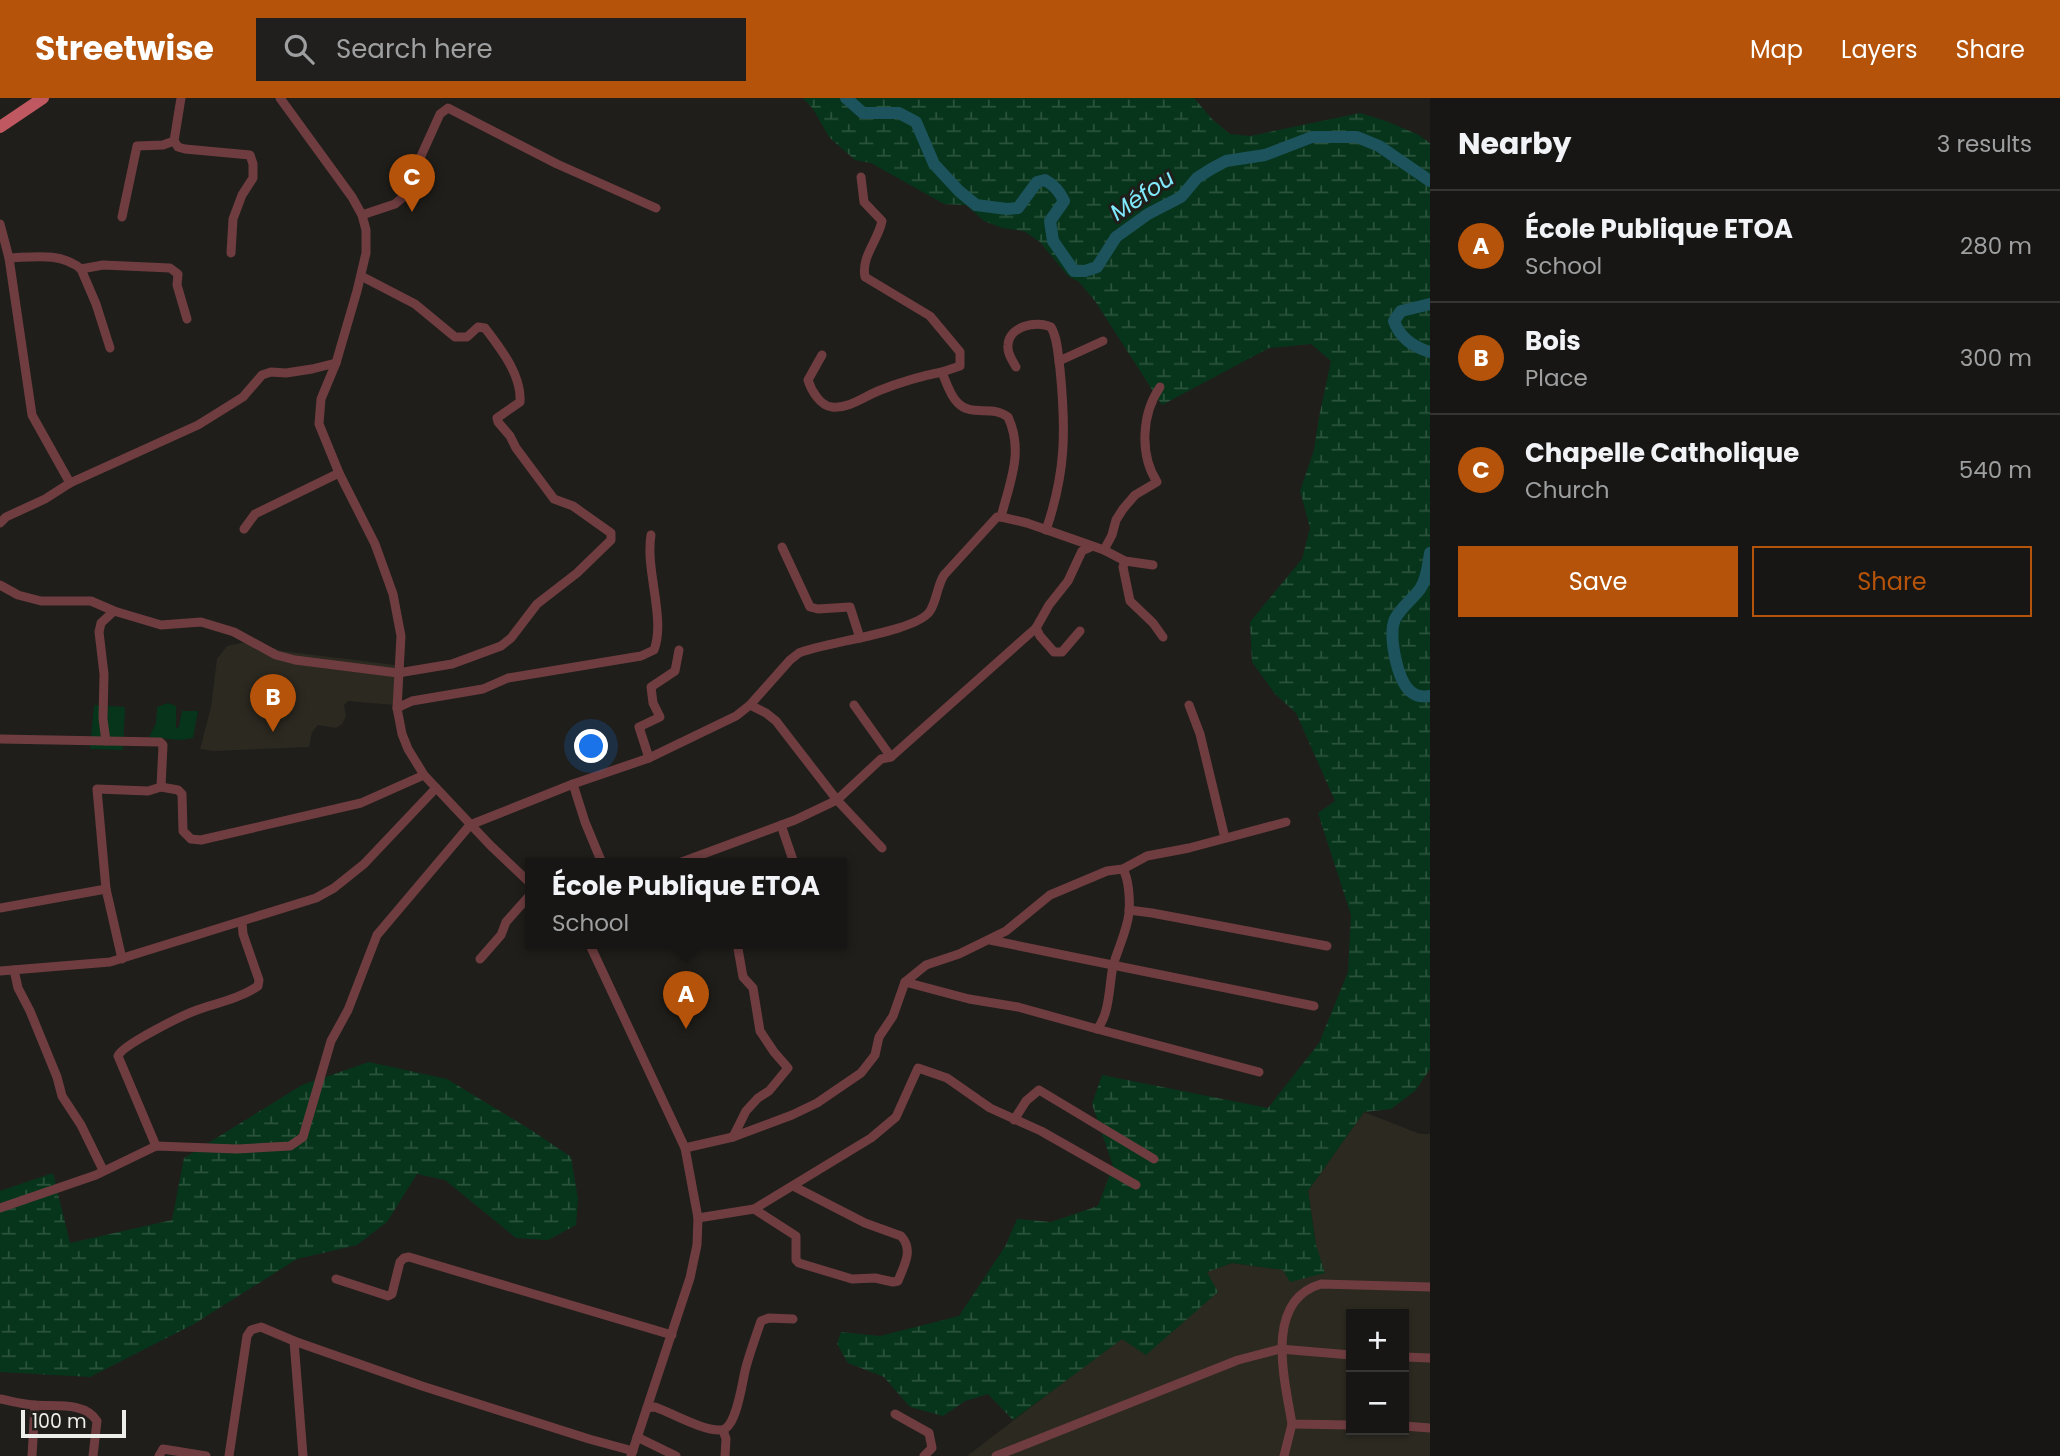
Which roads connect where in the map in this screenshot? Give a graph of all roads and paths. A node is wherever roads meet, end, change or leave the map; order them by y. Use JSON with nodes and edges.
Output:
{"nodes":[{"id":1,"x":22,"y":98,"type":"edge"},
{"id":2,"x":43,"y":98,"type":"edge"},
{"id":3,"x":181,"y":98,"type":"edge"},
{"id":4,"x":281,"y":98,"type":"edge"},
{"id":5,"x":24,"y":112,"type":"junction"},
{"id":6,"x":0,"y":127,"type":"edge"},
{"id":7,"x":174,"y":141,"type":"junction"},
{"id":8,"x":861,"y":177,"type":"dead end"},
{"id":9,"x":656,"y":208,"type":"dead end"},
{"id":10,"x":362,"y":215,"type":"junction"},
{"id":11,"x":122,"y":217,"type":"dead end"},
{"id":12,"x":0,"y":224,"type":"edge"},
{"id":13,"x":231,"y":253,"type":"dead end"},
{"id":14,"x":9,"y":258,"type":"junction"},
{"id":15,"x":81,"y":269,"type":"junction"},
{"id":16,"x":361,"y":276,"type":"junction"},
{"id":17,"x":187,"y":318,"type":"dead end"},
{"id":18,"x":1103,"y":341,"type":"dead end"},
{"id":19,"x":110,"y":348,"type":"dead end"},
{"id":20,"x":822,"y":355,"type":"dead end"},
{"id":21,"x":1059,"y":362,"type":"junction"},
{"id":22,"x":336,"y":363,"type":"junction"},
{"id":23,"x":1016,"y":367,"type":"dead end"},
{"id":24,"x":942,"y":372,"type":"junction"},
{"id":25,"x":1160,"y":387,"type":"dead end"},
{"id":26,"x":339,"y":473,"type":"junction"},
{"id":27,"x":70,"y":483,"type":"junction"},
{"id":28,"x":1001,"y":517,"type":"junction"},
{"id":29,"x":0,"y":523,"type":"edge"},
{"id":30,"x":244,"y":529,"type":"dead end"},
{"id":31,"x":1046,"y":530,"type":"junction"},
{"id":32,"x":650,"y":535,"type":"dead end"},
{"id":33,"x":782,"y":547,"type":"dead end"},
{"id":34,"x":1091,"y":547,"type":"junction"},
{"id":35,"x":1104,"y":550,"type":"junction"},
{"id":36,"x":1125,"y":561,"type":"junction"},
{"id":37,"x":1153,"y":565,"type":"dead end"},
{"id":38,"x":0,"y":585,"type":"edge"},
{"id":39,"x":114,"y":611,"type":"junction"},
{"id":40,"x":1036,"y":628,"type":"junction"},
{"id":41,"x":1080,"y":631,"type":"dead end"},
{"id":42,"x":1163,"y":637,"type":"dead end"},
{"id":43,"x":860,"y":638,"type":"junction"},
{"id":44,"x":679,"y":650,"type":"dead end"},
{"id":45,"x":398,"y":674,"type":"junction"},
{"id":46,"x":750,"y":705,"type":"junction"},
{"id":47,"x":855,"y":705,"type":"dead end"},
{"id":48,"x":1189,"y":705,"type":"dead end"},
{"id":49,"x":397,"y":708,"type":"junction"},
{"id":50,"x":0,"y":739,"type":"edge"},
{"id":51,"x":106,"y":741,"type":"junction"},
{"id":52,"x":891,"y":757,"type":"junction"},
{"id":53,"x":649,"y":758,"type":"junction"},
{"id":54,"x":424,"y":775,"type":"junction"},
{"id":55,"x":573,"y":784,"type":"junction"},
{"id":56,"x":161,"y":788,"type":"junction"},
{"id":57,"x":436,"y":788,"type":"junction"},
{"id":58,"x":837,"y":800,"type":"junction"},
{"id":59,"x":1286,"y":822,"type":"dead end"},
{"id":60,"x":470,"y":825,"type":"junction"},
{"id":61,"x":781,"y":825,"type":"junction"},
{"id":62,"x":1225,"y":838,"type":"junction"},
{"id":63,"x":881,"y":848,"type":"dead end"},
{"id":64,"x":600,"y":858,"type":"edge"},
{"id":65,"x":692,"y":858,"type":"edge"},
{"id":66,"x":792,"y":858,"type":"edge"},
{"id":67,"x":1123,"y":869,"type":"junction"},
{"id":68,"x":525,"y":878,"type":"edge"},
{"id":69,"x":106,"y":889,"type":"junction"},
{"id":70,"x":525,"y":901,"type":"edge"},
{"id":71,"x":0,"y":908,"type":"edge"},
{"id":72,"x":1129,"y":910,"type":"junction"},
{"id":73,"x":242,"y":922,"type":"junction"},
{"id":74,"x":990,"y":940,"type":"junction"},
{"id":75,"x":1327,"y":946,"type":"dead end"},
{"id":76,"x":592,"y":949,"type":"edge"},
{"id":77,"x":738,"y":949,"type":"edge"},
{"id":78,"x":122,"y":959,"type":"junction"},
{"id":79,"x":480,"y":959,"type":"dead end"},
{"id":80,"x":1114,"y":964,"type":"junction"},
{"id":81,"x":13,"y":970,"type":"junction"},
{"id":82,"x":0,"y":971,"type":"edge"},
{"id":83,"x":905,"y":982,"type":"junction"},
{"id":84,"x":1314,"y":1006,"type":"dead end"},
{"id":85,"x":1097,"y":1029,"type":"junction"},
{"id":86,"x":1259,"y":1072,"type":"dead end"},
{"id":87,"x":1014,"y":1120,"type":"junction"},
{"id":88,"x":733,"y":1137,"type":"junction"},
{"id":89,"x":156,"y":1146,"type":"junction"},
{"id":90,"x":685,"y":1148,"type":"junction"},
{"id":91,"x":1154,"y":1159,"type":"dead end"},
{"id":92,"x":103,"y":1170,"type":"junction"},
{"id":93,"x":1136,"y":1185,"type":"dead end"},
{"id":94,"x":793,"y":1186,"type":"junction"},
{"id":95,"x":0,"y":1208,"type":"edge"},
{"id":96,"x":754,"y":1209,"type":"junction"},
{"id":97,"x":698,"y":1218,"type":"junction"},
{"id":98,"x":336,"y":1279,"type":"dead end"},
{"id":99,"x":1430,"y":1287,"type":"edge"},
{"id":100,"x":793,"y":1320,"type":"dead end"},
{"id":101,"x":672,"y":1335,"type":"junction"},
{"id":102,"x":294,"y":1341,"type":"junction"},
{"id":103,"x":1280,"y":1349,"type":"junction"},
{"id":104,"x":1346,"y":1356,"type":"edge"},
{"id":105,"x":1409,"y":1357,"type":"edge"},
{"id":106,"x":1430,"y":1358,"type":"edge"},
{"id":107,"x":0,"y":1399,"type":"edge"},
{"id":108,"x":35,"y":1405,"type":"junction"},
{"id":109,"x":647,"y":1408,"type":"junction"},
{"id":110,"x":895,"y":1414,"type":"dead end"},
{"id":111,"x":1292,"y":1424,"type":"junction"},
{"id":112,"x":1346,"y":1425,"type":"edge"},
{"id":113,"x":1409,"y":1426,"type":"edge"},
{"id":114,"x":1430,"y":1428,"type":"edge"},
{"id":115,"x":723,"y":1430,"type":"junction"},
{"id":116,"x":637,"y":1437,"type":"junction"},
{"id":117,"x":632,"y":1454,"type":"edge"},
{"id":118,"x":32,"y":1456,"type":"edge"},
{"id":119,"x":93,"y":1456,"type":"edge"},
{"id":120,"x":159,"y":1456,"type":"edge"},
{"id":121,"x":206,"y":1456,"type":"edge"},
{"id":122,"x":229,"y":1456,"type":"edge"},
{"id":123,"x":303,"y":1456,"type":"edge"},
{"id":124,"x":676,"y":1456,"type":"edge"},
{"id":125,"x":725,"y":1456,"type":"edge"},
{"id":126,"x":924,"y":1456,"type":"edge"},
{"id":127,"x":996,"y":1456,"type":"edge"},
{"id":128,"x":1284,"y":1456,"type":"edge"}],
"edges":[{"from":1,"to":5,"type":"street"},
{"from":2,"to":5,"type":"main road"},
{"from":3,"to":7,"type":"street"},
{"from":4,"to":10,"type":"street"},
{"from":5,"to":6,"type":"main road"},
{"from":7,"to":11,"type":"street"},
{"from":7,"to":13,"type":"street"},
{"from":8,"to":24,"type":"street"},
{"from":9,"to":10,"type":"street"},
{"from":10,"to":16,"type":"street"},
{"from":12,"to":14,"type":"street"},
{"from":14,"to":15,"type":"street"},
{"from":14,"to":27,"type":"street"},
{"from":15,"to":17,"type":"street"},
{"from":15,"to":19,"type":"street"},
{"from":16,"to":22,"type":"street"},
{"from":16,"to":45,"type":"street"},
{"from":18,"to":21,"type":"street"},
{"from":20,"to":24,"type":"street"},
{"from":21,"to":23,"type":"street"},
{"from":21,"to":31,"type":"street"},
{"from":22,"to":26,"type":"street"},
{"from":22,"to":27,"type":"street"},
{"from":24,"to":28,"type":"street"},
{"from":25,"to":35,"type":"street"},
{"from":26,"to":30,"type":"street"},
{"from":26,"to":45,"type":"street"},
{"from":27,"to":29,"type":"street"},
{"from":28,"to":31,"type":"street"},
{"from":28,"to":43,"type":"street"},
{"from":31,"to":34,"type":"street"},
{"from":32,"to":49,"type":"street"},
{"from":33,"to":43,"type":"street"},
{"from":34,"to":35,"type":"street"},
{"from":34,"to":40,"type":"street"},
{"from":35,"to":36,"type":"street"},
{"from":36,"to":37,"type":"street"},
{"from":36,"to":42,"type":"street"},
{"from":38,"to":39,"type":"street"},
{"from":39,"to":45,"type":"street"},
{"from":39,"to":51,"type":"street"},
{"from":40,"to":41,"type":"street"},
{"from":40,"to":52,"type":"street"},
{"from":43,"to":46,"type":"street"},
{"from":44,"to":53,"type":"street"},
{"from":45,"to":49,"type":"street"},
{"from":46,"to":53,"type":"street"},
{"from":46,"to":58,"type":"street"},
{"from":47,"to":52,"type":"street"},
{"from":48,"to":62,"type":"street"},
{"from":49,"to":54,"type":"street"},
{"from":50,"to":51,"type":"street"},
{"from":51,"to":56,"type":"street"},
{"from":52,"to":58,"type":"street"},
{"from":53,"to":55,"type":"street"},
{"from":54,"to":56,"type":"street"},
{"from":54,"to":57,"type":"street"},
{"from":55,"to":60,"type":"street"},
{"from":55,"to":64,"type":"street"},
{"from":56,"to":69,"type":"street"},
{"from":57,"to":60,"type":"street"},
{"from":57,"to":73,"type":"street"},
{"from":58,"to":61,"type":"street"},
{"from":58,"to":63,"type":"street"},
{"from":59,"to":62,"type":"street"},
{"from":60,"to":68,"type":"street"},
{"from":60,"to":89,"type":"street"},
{"from":61,"to":65,"type":"street"},
{"from":61,"to":66,"type":"street"},
{"from":62,"to":67,"type":"street"},
{"from":67,"to":72,"type":"street"},
{"from":67,"to":74,"type":"street"},
{"from":69,"to":71,"type":"street"},
{"from":69,"to":78,"type":"street"},
{"from":70,"to":79,"type":"street"},
{"from":72,"to":75,"type":"street"},
{"from":72,"to":80,"type":"street"},
{"from":73,"to":78,"type":"street"},
{"from":73,"to":89,"type":"street"},
{"from":74,"to":80,"type":"street"},
{"from":74,"to":83,"type":"street"},
{"from":76,"to":90,"type":"street"},
{"from":77,"to":88,"type":"street"},
{"from":78,"to":81,"type":"street"},
{"from":80,"to":84,"type":"street"},
{"from":80,"to":85,"type":"street"},
{"from":81,"to":82,"type":"street"},
{"from":81,"to":92,"type":"street"},
{"from":83,"to":85,"type":"street"},
{"from":83,"to":88,"type":"street"},
{"from":85,"to":86,"type":"street"},
{"from":87,"to":91,"type":"street"},
{"from":87,"to":93,"type":"street"},
{"from":87,"to":94,"type":"street"},
{"from":88,"to":90,"type":"street"},
{"from":89,"to":92,"type":"street"},
{"from":90,"to":97,"type":"street"},
{"from":92,"to":95,"type":"street"},
{"from":94,"to":96,"type":"street"},
{"from":94,"to":96,"type":"street"},
{"from":96,"to":97,"type":"street"},
{"from":97,"to":101,"type":"street"},
{"from":98,"to":101,"type":"street"},
{"from":99,"to":103,"type":"street"},
{"from":100,"to":115,"type":"street"},
{"from":101,"to":109,"type":"street"},
{"from":102,"to":117,"type":"street"},
{"from":102,"to":122,"type":"street"},
{"from":102,"to":123,"type":"street"},
{"from":103,"to":104,"type":"street"},
{"from":103,"to":111,"type":"street"},
{"from":103,"to":127,"type":"street"},
{"from":105,"to":106,"type":"street"},
{"from":107,"to":108,"type":"street"},
{"from":108,"to":118,"type":"street"},
{"from":108,"to":119,"type":"street"},
{"from":109,"to":115,"type":"street"},
{"from":109,"to":116,"type":"street"},
{"from":110,"to":126,"type":"street"},
{"from":111,"to":112,"type":"street"},
{"from":111,"to":128,"type":"street"},
{"from":113,"to":114,"type":"street"},
{"from":115,"to":125,"type":"street"},
{"from":116,"to":117,"type":"street"},
{"from":116,"to":124,"type":"street"},
{"from":120,"to":121,"type":"street"}]}
